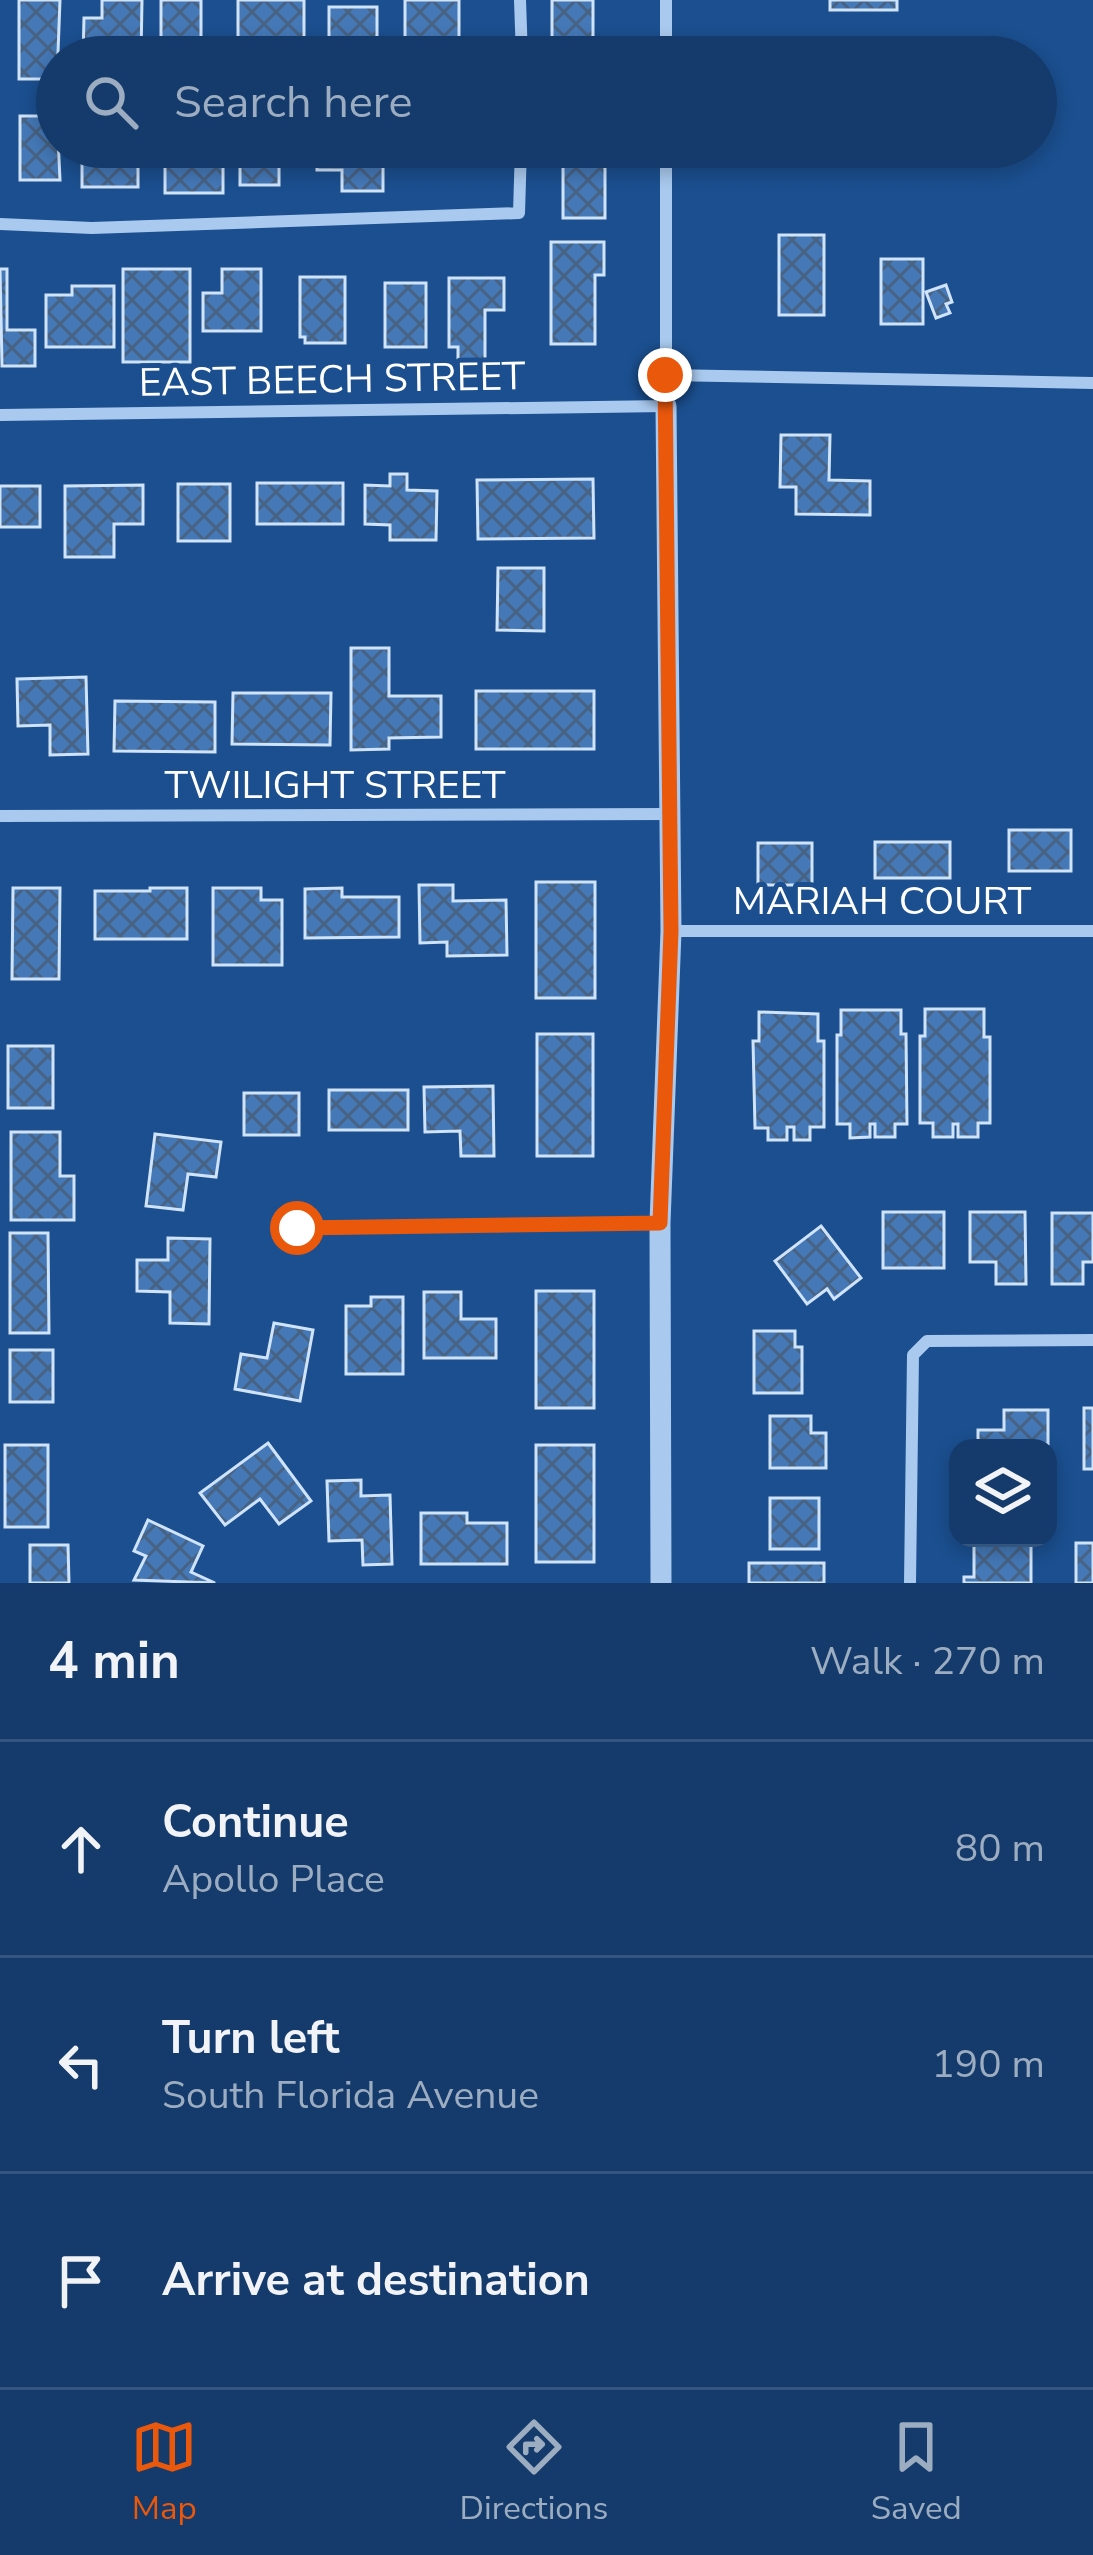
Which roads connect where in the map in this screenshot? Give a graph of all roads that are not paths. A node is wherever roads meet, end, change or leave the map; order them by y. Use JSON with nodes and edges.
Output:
{"nodes":[{"id":1,"x":520,"y":0,"type":"edge"},
{"id":2,"x":666,"y":0,"type":"edge"},
{"id":3,"x":521,"y":36,"type":"edge"},
{"id":4,"x":666,"y":36,"type":"edge"},
{"id":5,"x":521,"y":168,"type":"edge"},
{"id":6,"x":666,"y":168,"type":"edge"},
{"id":7,"x":0,"y":224,"type":"edge"},
{"id":8,"x":665,"y":375,"type":"junction"},
{"id":9,"x":1093,"y":383,"type":"edge"},
{"id":10,"x":666,"y":406,"type":"junction"},
{"id":11,"x":0,"y":415,"type":"edge"},
{"id":12,"x":670,"y":814,"type":"junction"},
{"id":13,"x":0,"y":816,"type":"edge"},
{"id":14,"x":671,"y":931,"type":"junction"},
{"id":15,"x":1093,"y":932,"type":"edge"},
{"id":16,"x":660,"y":1223,"type":"junction"},
{"id":17,"x":297,"y":1228,"type":"dead end"},
{"id":18,"x":1093,"y":1340,"type":"edge"},
{"id":19,"x":661,"y":1583,"type":"edge"},
{"id":20,"x":910,"y":1583,"type":"edge"}],
"edges":[{"from":1,"to":3,"type":"street"},
{"from":2,"to":4,"type":"street"},
{"from":5,"to":7,"type":"street"},
{"from":6,"to":8,"type":"street"},
{"from":8,"to":9,"type":"street"},
{"from":8,"to":10,"type":"street"},
{"from":10,"to":11,"type":"street","name":"EAST BEECH STREET"},
{"from":10,"to":12,"type":"street"},
{"from":12,"to":13,"type":"street","name":"TWILIGHT STREET"},
{"from":12,"to":14,"type":"street"},
{"from":14,"to":15,"type":"street","name":"MARIAH COURT"},
{"from":14,"to":16,"type":"street"},
{"from":16,"to":17,"type":"street"},
{"from":16,"to":19,"type":"street"},
{"from":18,"to":20,"type":"street"}]}
